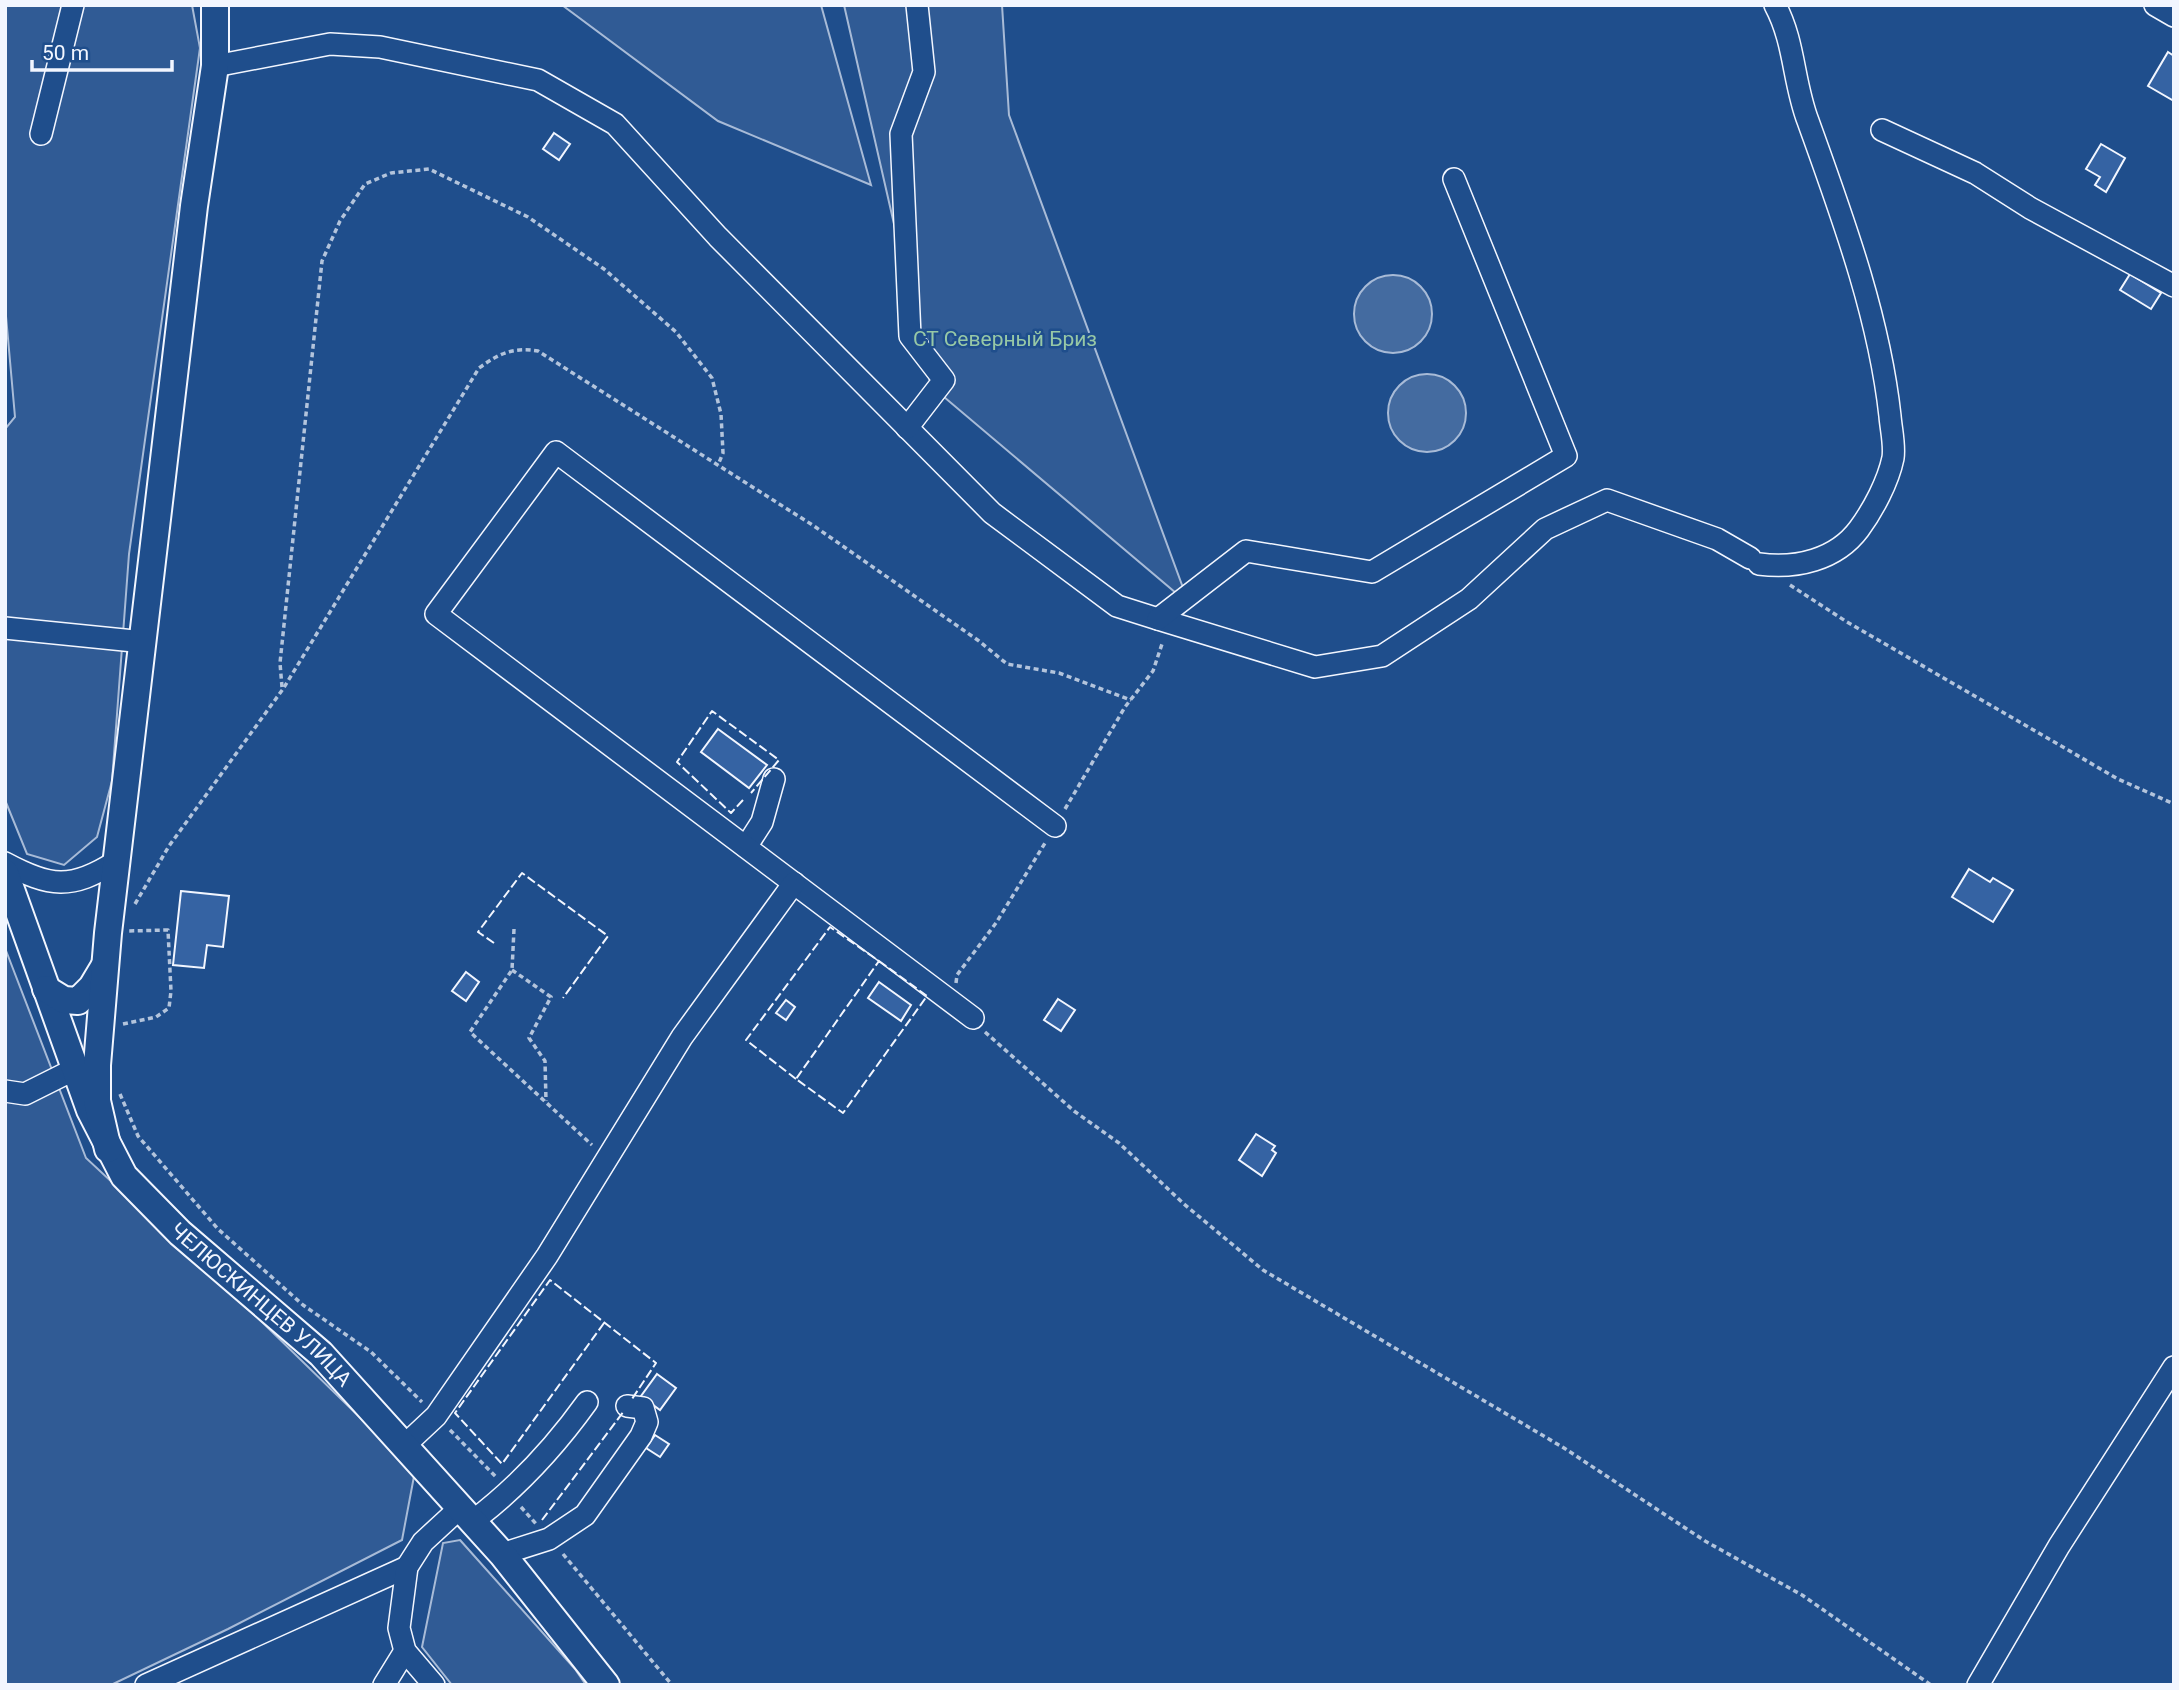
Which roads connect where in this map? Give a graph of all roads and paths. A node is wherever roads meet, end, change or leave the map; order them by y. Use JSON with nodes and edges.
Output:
{"nodes":[{"id":1,"x":73,"y":5,"type":"edge"},
{"id":2,"x":215,"y":5,"type":"edge"},
{"id":3,"x":917,"y":5,"type":"edge"},
{"id":4,"x":1774,"y":5,"type":"edge"},
{"id":5,"x":2155,"y":5,"type":"edge"},
{"id":6,"x":2174,"y":16,"type":"edge"},
{"id":7,"x":215,"y":66,"type":"junction"},
{"id":8,"x":1882,"y":130,"type":"dead end"},
{"id":9,"x":41,"y":134,"type":"dead end"},
{"id":10,"x":1454,"y":179,"type":"dead end"},
{"id":11,"x":2174,"y":286,"type":"edge"},
{"id":12,"x":907,"y":428,"type":"junction"},
{"id":13,"x":718,"y":465,"type":"junction"},
{"id":14,"x":1787,"y":583,"type":"dead end"},
{"id":15,"x":1163,"y":621,"type":"junction"},
{"id":16,"x":5,"y":628,"type":"edge"},
{"id":17,"x":144,"y":642,"type":"junction"},
{"id":18,"x":283,"y":689,"type":"junction"},
{"id":19,"x":1131,"y":700,"type":"junction"},
{"id":20,"x":774,"y":779,"type":"dead end"},
{"id":21,"x":2174,"y":804,"type":"edge"},
{"id":22,"x":1055,"y":826,"type":"junction"},
{"id":23,"x":746,"y":847,"type":"junction"},
{"id":24,"x":115,"y":862,"type":"junction"},
{"id":25,"x":5,"y":863,"type":"edge"},
{"id":26,"x":5,"y":873,"type":"edge"},
{"id":27,"x":794,"y":883,"type":"junction"},
{"id":28,"x":513,"y":929,"type":"dead end"},
{"id":29,"x":108,"y":933,"type":"junction"},
{"id":30,"x":105,"y":965,"type":"junction"},
{"id":31,"x":512,"y":970,"type":"junction"},
{"id":32,"x":956,"y":987,"type":"dead end"},
{"id":33,"x":46,"y":989,"type":"junction"},
{"id":34,"x":973,"y":1018,"type":"joint"},
{"id":35,"x":100,"y":1022,"type":"junction"},
{"id":36,"x":63,"y":1037,"type":"junction"},
{"id":37,"x":75,"y":1069,"type":"junction"},
{"id":38,"x":5,"y":1091,"type":"edge"},
{"id":39,"x":119,"y":1092,"type":"dead end"},
{"id":40,"x":546,"y":1102,"type":"junction"},
{"id":41,"x":108,"y":1149,"type":"junction"},
{"id":42,"x":606,"y":1158,"type":"junction"},
{"id":43,"x":2174,"y":1367,"type":"edge"},
{"id":44,"x":587,"y":1402,"type":"dead end"},
{"id":45,"x":627,"y":1406,"type":"dead end"},
{"id":46,"x":436,"y":1416,"type":"junction"},
{"id":47,"x":405,"y":1446,"type":"junction"},
{"id":48,"x":509,"y":1493,"type":"junction"},
{"id":49,"x":467,"y":1514,"type":"junction"},
{"id":50,"x":549,"y":1538,"type":"junction"},
{"id":51,"x":502,"y":1554,"type":"junction"},
{"id":52,"x":407,"y":1567,"type":"junction"},
{"id":53,"x":405,"y":1651,"type":"junction"},
{"id":54,"x":146,"y":1685,"type":"edge"},
{"id":55,"x":384,"y":1685,"type":"edge"},
{"id":56,"x":434,"y":1685,"type":"edge"},
{"id":57,"x":606,"y":1685,"type":"edge"},
{"id":58,"x":672,"y":1685,"type":"edge"},
{"id":59,"x":1931,"y":1685,"type":"edge"},
{"id":60,"x":1978,"y":1685,"type":"edge"}],
"edges":[{"from":1,"to":9,"type":"street"},
{"from":2,"to":7,"type":"main road"},
{"from":3,"to":12,"type":"street"},
{"from":4,"to":15,"type":"street"},
{"from":5,"to":6,"type":"street"},
{"from":7,"to":12,"type":"street"},
{"from":7,"to":17,"type":"main road"},
{"from":8,"to":11,"type":"street"},
{"from":10,"to":15,"type":"street"},
{"from":12,"to":15,"type":"street"},
{"from":13,"to":18,"type":"path"},
{"from":13,"to":18,"type":"path"},
{"from":13,"to":19,"type":"path"},
{"from":14,"to":21,"type":"path"},
{"from":15,"to":19,"type":"path"},
{"from":16,"to":17,"type":"street"},
{"from":17,"to":24,"type":"main road"},
{"from":18,"to":29,"type":"path"},
{"from":19,"to":22,"type":"path"},
{"from":20,"to":23,"type":"street"},
{"from":22,"to":23,"type":"street"},
{"from":22,"to":32,"type":"path"},
{"from":23,"to":27,"type":"street"},
{"from":24,"to":25,"type":"street"},
{"from":24,"to":29,"type":"main road"},
{"from":26,"to":33,"type":"main road","name":"ЧЕЛЮСКИНЦЕВ УЛИЦА"},
{"from":27,"to":34,"type":"street"},
{"from":27,"to":42,"type":"street"},
{"from":28,"to":31,"type":"path"},
{"from":29,"to":30,"type":"main road"},
{"from":29,"to":35,"type":"path"},
{"from":30,"to":33,"type":"main road"},
{"from":30,"to":35,"type":"main road"},
{"from":30,"to":36,"type":"main road"},
{"from":31,"to":40,"type":"path"},
{"from":31,"to":40,"type":"path"},
{"from":33,"to":36,"type":"main road","name":"ЧЕЛЮСКИНЦЕВ УЛИЦА"},
{"from":34,"to":59,"type":"path"},
{"from":35,"to":41,"type":"main road"},
{"from":36,"to":37,"type":"main road","name":"ЧЕЛЮСКИНЦЕВ УЛИЦА"},
{"from":37,"to":38,"type":"street"},
{"from":37,"to":41,"type":"main road","name":"ЧЕЛЮСКИНЦЕВ УЛИЦА"},
{"from":39,"to":46,"type":"path"},
{"from":40,"to":42,"type":"path"},
{"from":41,"to":47,"type":"main road","name":"ЧЕЛЮСКИНЦЕВ УЛИЦА"},
{"from":42,"to":46,"type":"street"},
{"from":43,"to":60,"type":"street"},
{"from":44,"to":48,"type":"street"},
{"from":45,"to":50,"type":"street"},
{"from":46,"to":47,"type":"street"},
{"from":46,"to":48,"type":"path"},
{"from":47,"to":49,"type":"main road","name":"ЧЕЛЮСКИНЦЕВ УЛИЦА"},
{"from":48,"to":49,"type":"street"},
{"from":48,"to":50,"type":"path"},
{"from":49,"to":51,"type":"main road","name":"ЧЕЛЮСКИНЦЕВ УЛИЦА"},
{"from":49,"to":52,"type":"street"},
{"from":50,"to":51,"type":"street"},
{"from":50,"to":58,"type":"path"},
{"from":51,"to":57,"type":"main road","name":"ЧЕЛЮСКИНЦЕВ УЛИЦА"},
{"from":52,"to":53,"type":"street"},
{"from":52,"to":54,"type":"street"},
{"from":53,"to":55,"type":"street"},
{"from":53,"to":56,"type":"street"}]}
